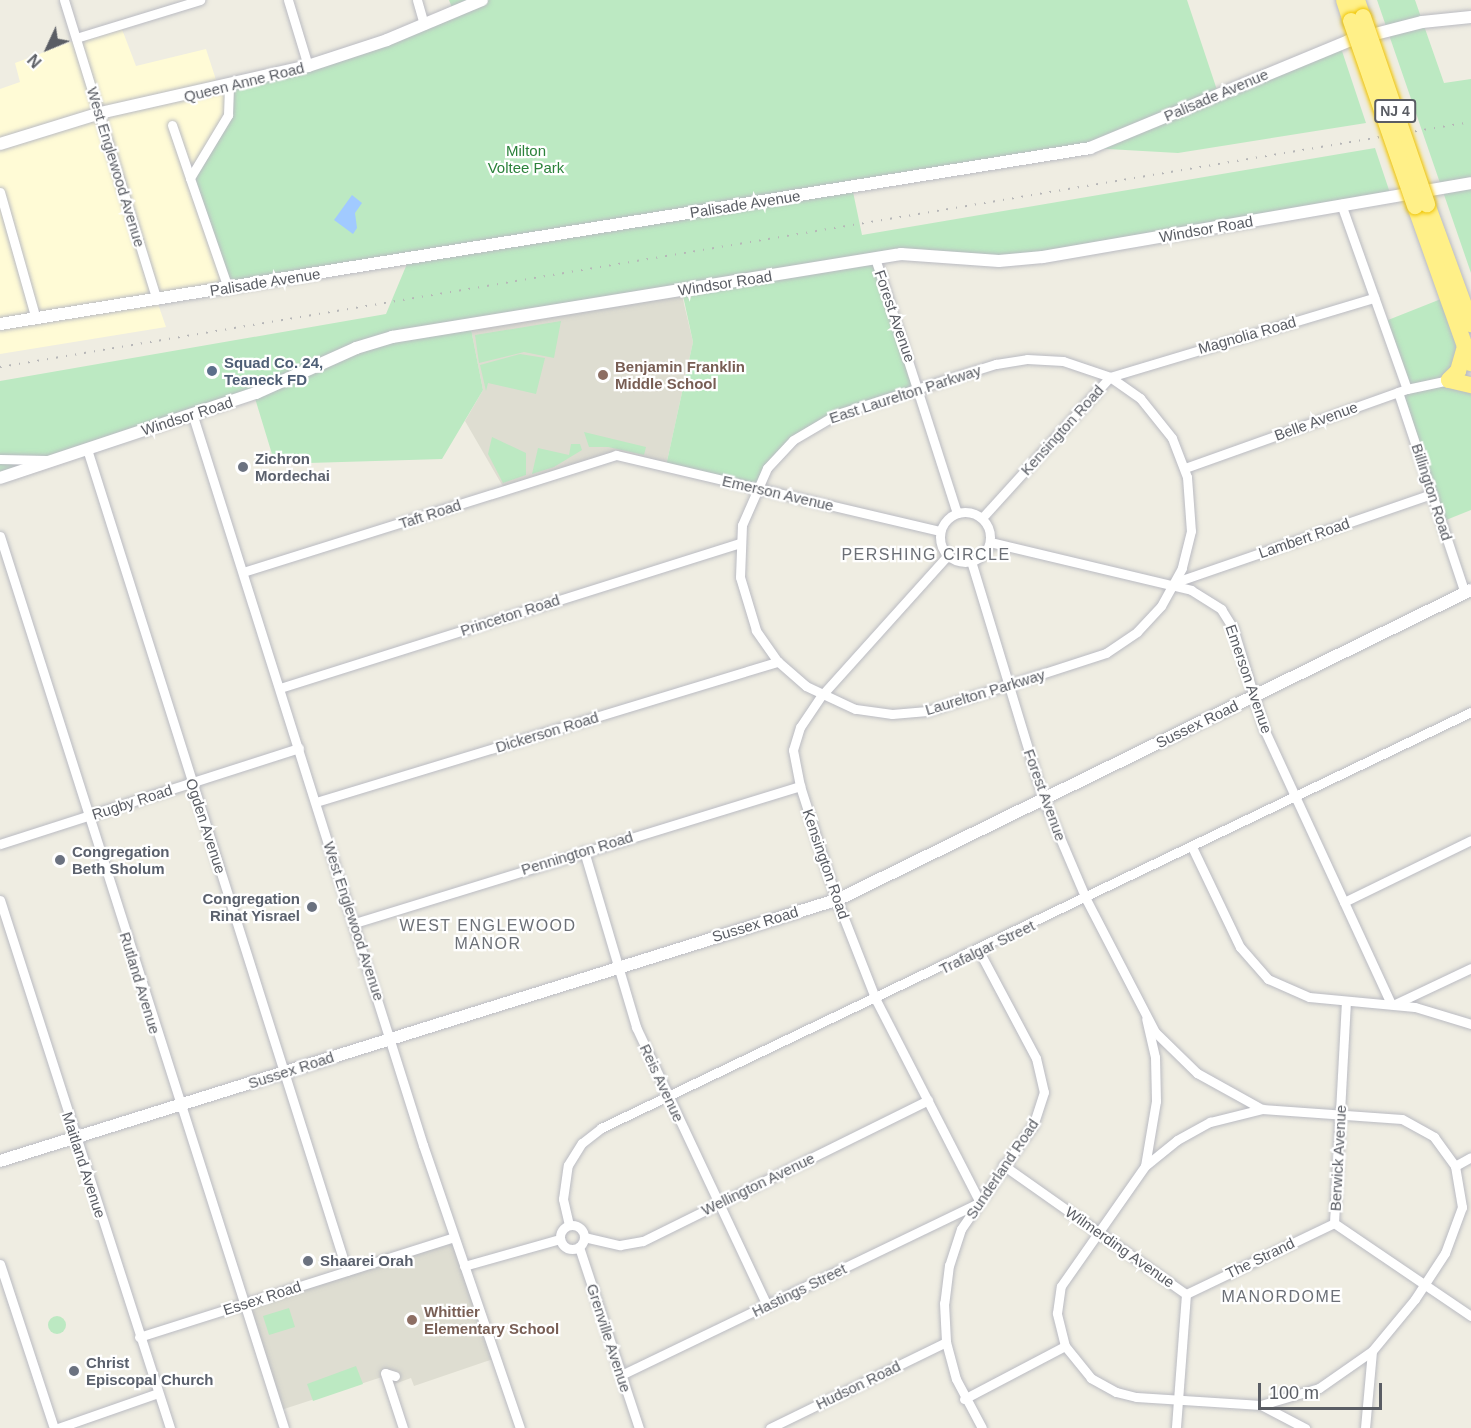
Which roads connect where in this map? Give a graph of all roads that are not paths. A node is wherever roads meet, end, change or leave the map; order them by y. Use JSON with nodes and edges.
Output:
{"nodes":[{"id":1,"x":64,"y":0,"type":"edge"},
{"id":2,"x":200,"y":0,"type":"edge"},
{"id":3,"x":288,"y":0,"type":"edge"},
{"id":4,"x":417,"y":0,"type":"edge"},
{"id":5,"x":482,"y":0,"type":"edge"},
{"id":6,"x":1344,"y":0,"type":"edge"},
{"id":7,"x":1357,"y":0,"type":"edge"},
{"id":8,"x":1471,"y":16,"type":"edge"},
{"id":9,"x":1357,"y":19,"type":"junction"},
{"id":10,"x":424,"y":25,"type":"junction"},
{"id":11,"x":76,"y":38,"type":"junction"},
{"id":12,"x":308,"y":66,"type":"junction"},
{"id":13,"x":229,"y":87,"type":"junction"},
{"id":14,"x":100,"y":113,"type":"junction"},
{"id":15,"x":172,"y":125,"type":"dead end"},
{"id":16,"x":0,"y":144,"type":"edge"},
{"id":17,"x":190,"y":178,"type":"junction"},
{"id":18,"x":1471,"y":183,"type":"edge"},
{"id":19,"x":0,"y":192,"type":"edge"},
{"id":20,"x":1341,"y":204,"type":"junction"},
{"id":21,"x":1421,"y":205,"type":"junction"},
{"id":22,"x":875,"y":258,"type":"junction"},
{"id":23,"x":228,"y":288,"type":"junction"},
{"id":24,"x":1374,"y":298,"type":"junction"},
{"id":25,"x":157,"y":300,"type":"junction"},
{"id":26,"x":36,"y":319,"type":"junction"},
{"id":27,"x":0,"y":324,"type":"edge"},
{"id":28,"x":1471,"y":324,"type":"edge"},
{"id":29,"x":1468,"y":355,"type":"edge"},
{"id":30,"x":1120,"y":372,"type":"joint"},
{"id":31,"x":1110,"y":377,"type":"junction"},
{"id":32,"x":1449,"y":380,"type":"junction"},
{"id":33,"x":1471,"y":385,"type":"edge"},
{"id":34,"x":919,"y":388,"type":"junction"},
{"id":35,"x":1403,"y":391,"type":"junction"},
{"id":36,"x":192,"y":413,"type":"junction"},
{"id":37,"x":87,"y":449,"type":"junction"},
{"id":38,"x":616,"y":455,"type":"joint"},
{"id":39,"x":0,"y":459,"type":"edge"},
{"id":40,"x":55,"y":460,"type":"junction"},
{"id":41,"x":1185,"y":468,"type":"junction"},
{"id":42,"x":0,"y":478,"type":"edge"},
{"id":43,"x":756,"y":487,"type":"junction"},
{"id":44,"x":1432,"y":494,"type":"junction"},
{"id":45,"x":957,"y":513,"type":"junction"},
{"id":46,"x":982,"y":518,"type":"junction"},
{"id":47,"x":940,"y":531,"type":"junction"},
{"id":48,"x":0,"y":536,"type":"edge"},
{"id":49,"x":990,"y":542,"type":"junction"},
{"id":50,"x":740,"y":543,"type":"junction"},
{"id":51,"x":948,"y":555,"type":"junction"},
{"id":52,"x":971,"y":561,"type":"junction"},
{"id":53,"x":243,"y":573,"type":"junction"},
{"id":54,"x":1175,"y":584,"type":"junction"},
{"id":55,"x":1468,"y":591,"type":"edge"},
{"id":56,"x":778,"y":662,"type":"junction"},
{"id":57,"x":1008,"y":683,"type":"junction"},
{"id":58,"x":280,"y":688,"type":"junction"},
{"id":59,"x":821,"y":696,"type":"junction"},
{"id":60,"x":1252,"y":697,"type":"junction"},
{"id":61,"x":1471,"y":712,"type":"edge"},
{"id":62,"x":299,"y":748,"type":"junction"},
{"id":63,"x":192,"y":783,"type":"junction"},
{"id":64,"x":800,"y":786,"type":"junction"},
{"id":65,"x":1295,"y":797,"type":"junction"},
{"id":66,"x":1043,"y":798,"type":"junction"},
{"id":67,"x":316,"y":802,"type":"junction"},
{"id":68,"x":88,"y":816,"type":"junction"},
{"id":69,"x":1471,"y":840,"type":"edge"},
{"id":70,"x":0,"y":844,"type":"edge"},
{"id":71,"x":1192,"y":847,"type":"junction"},
{"id":72,"x":584,"y":850,"type":"junction"},
{"id":73,"x":1086,"y":899,"type":"junction"},
{"id":74,"x":0,"y":900,"type":"edge"},
{"id":75,"x":837,"y":900,"type":"junction"},
{"id":76,"x":1344,"y":902,"type":"junction"},
{"id":77,"x":355,"y":923,"type":"junction"},
{"id":78,"x":979,"y":951,"type":"junction"},
{"id":79,"x":618,"y":966,"type":"junction"},
{"id":80,"x":1471,"y":968,"type":"edge"},
{"id":81,"x":876,"y":1000,"type":"junction"},
{"id":82,"x":1346,"y":1000,"type":"junction"},
{"id":83,"x":1393,"y":1004,"type":"junction"},
{"id":84,"x":1146,"y":1019,"type":"junction"},
{"id":85,"x":1471,"y":1024,"type":"edge"},
{"id":86,"x":392,"y":1038,"type":"junction"},
{"id":87,"x":284,"y":1072,"type":"junction"},
{"id":88,"x":669,"y":1099,"type":"junction"},
{"id":89,"x":928,"y":1100,"type":"junction"},
{"id":90,"x":179,"y":1105,"type":"junction"},
{"id":91,"x":1262,"y":1110,"type":"junction"},
{"id":92,"x":1340,"y":1113,"type":"junction"},
{"id":93,"x":75,"y":1137,"type":"junction"},
{"id":94,"x":1471,"y":1157,"type":"edge"},
{"id":95,"x":0,"y":1161,"type":"edge"},
{"id":96,"x":1003,"y":1165,"type":"junction"},
{"id":97,"x":1145,"y":1166,"type":"junction"},
{"id":98,"x":1455,"y":1166,"type":"junction"},
{"id":99,"x":978,"y":1202,"type":"junction"},
{"id":100,"x":719,"y":1204,"type":"junction"},
{"id":101,"x":1335,"y":1223,"type":"junction"},
{"id":102,"x":568,"y":1225,"type":"junction"},
{"id":103,"x":1096,"y":1230,"type":"junction"},
{"id":104,"x":454,"y":1237,"type":"junction"},
{"id":105,"x":584,"y":1237,"type":"junction"},
{"id":106,"x":560,"y":1239,"type":"junction"},
{"id":107,"x":579,"y":1247,"type":"junction"},
{"id":108,"x":0,"y":1264,"type":"edge"},
{"id":109,"x":464,"y":1266,"type":"junction"},
{"id":110,"x":347,"y":1272,"type":"junction"},
{"id":111,"x":1425,"y":1285,"type":"junction"},
{"id":112,"x":1186,"y":1294,"type":"junction"},
{"id":113,"x":242,"y":1305,"type":"junction"},
{"id":114,"x":767,"y":1305,"type":"junction"},
{"id":115,"x":1471,"y":1316,"type":"edge"},
{"id":116,"x":139,"y":1337,"type":"junction"},
{"id":117,"x":946,"y":1342,"type":"junction"},
{"id":118,"x":1065,"y":1346,"type":"junction"},
{"id":119,"x":1372,"y":1351,"type":"junction"},
{"id":120,"x":621,"y":1375,"type":"junction"},
{"id":121,"x":395,"y":1376,"type":"dead end"},
{"id":122,"x":158,"y":1393,"type":"junction"},
{"id":123,"x":964,"y":1399,"type":"junction"},
{"id":124,"x":1178,"y":1401,"type":"junction"},
{"id":125,"x":1261,"y":1405,"type":"junction"},
{"id":126,"x":56,"y":1428,"type":"edge"},
{"id":127,"x":170,"y":1428,"type":"edge"},
{"id":128,"x":284,"y":1428,"type":"edge"},
{"id":129,"x":403,"y":1428,"type":"edge"},
{"id":130,"x":520,"y":1428,"type":"edge"},
{"id":131,"x":639,"y":1428,"type":"edge"},
{"id":132,"x":770,"y":1428,"type":"edge"},
{"id":133,"x":982,"y":1428,"type":"edge"},
{"id":134,"x":1176,"y":1428,"type":"edge"},
{"id":135,"x":1305,"y":1428,"type":"edge"},
{"id":136,"x":1365,"y":1428,"type":"edge"}],
"edges":[{"from":1,"to":11,"type":"street","name":"West Englewood Avenue"},
{"from":2,"to":11,"type":"street"},
{"from":3,"to":12,"type":"street"},
{"from":4,"to":10,"type":"street"},
{"from":5,"to":10,"type":"street","name":"Queen Anne Road"},
{"from":6,"to":9,"type":"highway","number":"NJ 4"},
{"from":7,"to":9,"type":"highway","number":"NJ 4"},
{"from":8,"to":23,"type":"street","name":"Palisade Avenue"},
{"from":9,"to":21,"type":"highway","number":"NJ 4","bridge":true},
{"from":10,"to":12,"type":"street","name":"Queen Anne Road"},
{"from":11,"to":14,"type":"street","name":"West Englewood Avenue"},
{"from":12,"to":13,"type":"street","name":"Queen Anne Road"},
{"from":13,"to":14,"type":"street","name":"Queen Anne Road"},
{"from":13,"to":17,"type":"street"},
{"from":14,"to":16,"type":"street","name":"Queen Anne Road"},
{"from":14,"to":25,"type":"street","name":"West Englewood Avenue"},
{"from":15,"to":17,"type":"street"},
{"from":17,"to":23,"type":"street"},
{"from":18,"to":20,"type":"street","name":"Windsor Road"},
{"from":19,"to":26,"type":"street"},
{"from":20,"to":22,"type":"street","name":"Windsor Road"},
{"from":20,"to":24,"type":"street","name":"Billington Road"},
{"from":21,"to":28,"type":"highway","number":"NJ 4"},
{"from":21,"to":29,"type":"highway","number":"NJ 4"},
{"from":22,"to":34,"type":"street","name":"Forest Avenue"},
{"from":22,"to":36,"type":"street","name":"Windsor Road"},
{"from":23,"to":25,"type":"street","name":"Palisade Avenue"},
{"from":24,"to":30,"type":"street","name":"Magnolia Road"},
{"from":24,"to":35,"type":"street","name":"Billington Road"},
{"from":25,"to":26,"type":"street","name":"Palisade Avenue"},
{"from":26,"to":27,"type":"street","name":"Palisade Avenue"},
{"from":29,"to":32,"type":"highway"},
{"from":30,"to":31,"type":"street","name":"Kensington Road"},
{"from":31,"to":34,"type":"street","name":"East Laurelton Parkway"},
{"from":31,"to":41,"type":"street","name":"East Laurelton Parkway"},
{"from":31,"to":46,"type":"street","name":"Kensington Road"},
{"from":32,"to":33,"type":"highway"},
{"from":32,"to":35,"type":"street","name":"Belle Avenue"},
{"from":34,"to":43,"type":"street","name":"East Laurelton Parkway"},
{"from":34,"to":45,"type":"street","name":"Forest Avenue"},
{"from":35,"to":41,"type":"street","name":"Belle Avenue"},
{"from":35,"to":44,"type":"street","name":"Billington Road"},
{"from":36,"to":37,"type":"street","name":"Windsor Road"},
{"from":36,"to":53,"type":"street","name":"West Englewood Avenue"},
{"from":37,"to":40,"type":"street","name":"Windsor Road"},
{"from":37,"to":63,"type":"street","name":"Ogden Avenue"},
{"from":38,"to":43,"type":"street","name":"Emerson Avenue"},
{"from":38,"to":53,"type":"street","name":"Taft Road"},
{"from":39,"to":40,"type":"street"},
{"from":40,"to":42,"type":"street","name":"Windsor Road"},
{"from":41,"to":54,"type":"street","name":"Laurelton Parkway"},
{"from":43,"to":47,"type":"street","name":"Emerson Avenue"},
{"from":43,"to":50,"type":"street","name":"East Laurelton Parkway"},
{"from":44,"to":54,"type":"street","name":"Lambert Road"},
{"from":44,"to":55,"type":"street","name":"Billington Road"},
{"from":45,"to":46,"type":"street"},
{"from":45,"to":47,"type":"street"},
{"from":46,"to":49,"type":"street"},
{"from":47,"to":51,"type":"street"},
{"from":48,"to":68,"type":"street","name":"Rutland Avenue"},
{"from":49,"to":52,"type":"street"},
{"from":49,"to":54,"type":"street","name":"Emerson Avenue"},
{"from":50,"to":56,"type":"street","name":"East Laurelton Parkway"},
{"from":50,"to":58,"type":"street","name":"Princeton Road"},
{"from":51,"to":52,"type":"street"},
{"from":51,"to":59,"type":"street","name":"Kensington Road"},
{"from":52,"to":57,"type":"street","name":"Forest Avenue"},
{"from":53,"to":58,"type":"street","name":"West Englewood Avenue"},
{"from":54,"to":57,"type":"street","name":"Laurelton Parkway"},
{"from":54,"to":60,"type":"street","name":"Emerson Avenue"},
{"from":55,"to":60,"type":"street","name":"Sussex Road"},
{"from":56,"to":59,"type":"street","name":"Laurelton Parkway"},
{"from":56,"to":67,"type":"street","name":"Dickerson Road"},
{"from":57,"to":59,"type":"street","name":"Laurelton Parkway"},
{"from":57,"to":66,"type":"street","name":"Forest Avenue"},
{"from":58,"to":62,"type":"street","name":"West Englewood Avenue"},
{"from":59,"to":64,"type":"street","name":"Kensington Road"},
{"from":60,"to":65,"type":"street","name":"Emerson Avenue"},
{"from":60,"to":66,"type":"street","name":"Sussex Road"},
{"from":61,"to":65,"type":"street","name":"Trafalgar Street"},
{"from":62,"to":63,"type":"street","name":"Rugby Road"},
{"from":62,"to":67,"type":"street","name":"West Englewood Avenue"},
{"from":63,"to":68,"type":"street","name":"Rugby Road"},
{"from":63,"to":87,"type":"street","name":"Ogden Avenue"},
{"from":64,"to":72,"type":"street","name":"Pennington Road"},
{"from":64,"to":75,"type":"street","name":"Kensington Road"},
{"from":65,"to":71,"type":"street","name":"Trafalgar Street"},
{"from":65,"to":76,"type":"street","name":"Emerson Avenue"},
{"from":66,"to":73,"type":"street","name":"Forest Avenue"},
{"from":66,"to":75,"type":"street","name":"Sussex Road"},
{"from":67,"to":77,"type":"street","name":"West Englewood Avenue"},
{"from":68,"to":70,"type":"street","name":"Rugby Road"},
{"from":68,"to":90,"type":"street","name":"Rutland Avenue"},
{"from":69,"to":76,"type":"street"},
{"from":71,"to":73,"type":"street","name":"Trafalgar Street"},
{"from":71,"to":82,"type":"street"},
{"from":72,"to":77,"type":"street","name":"Pennington Road"},
{"from":72,"to":79,"type":"street","name":"Reis Avenue"},
{"from":73,"to":78,"type":"street","name":"Trafalgar Street"},
{"from":73,"to":84,"type":"street","name":"Forest Avenue"},
{"from":74,"to":93,"type":"street","name":"Maitland Avenue"},
{"from":75,"to":79,"type":"street","name":"Sussex Road"},
{"from":75,"to":81,"type":"street","name":"Kensington Road"},
{"from":76,"to":83,"type":"street","name":"Emerson Avenue"},
{"from":77,"to":86,"type":"street","name":"West Englewood Avenue"},
{"from":78,"to":81,"type":"street","name":"Trafalgar Street"},
{"from":78,"to":96,"type":"street","name":"Sunderland Road"},
{"from":79,"to":86,"type":"street","name":"Sussex Road"},
{"from":79,"to":88,"type":"street","name":"Reis Avenue"},
{"from":80,"to":83,"type":"street"},
{"from":81,"to":88,"type":"street","name":"Trafalgar Street"},
{"from":81,"to":89,"type":"street","name":"Kensington Road"},
{"from":82,"to":83,"type":"street"},
{"from":82,"to":92,"type":"street","name":"Berwick Avenue"},
{"from":83,"to":85,"type":"street"},
{"from":84,"to":91,"type":"street"},
{"from":84,"to":97,"type":"street"},
{"from":86,"to":87,"type":"street","name":"Sussex Road"},
{"from":86,"to":104,"type":"street","name":"West Englewood Avenue"},
{"from":87,"to":90,"type":"street","name":"Sussex Road"},
{"from":87,"to":110,"type":"street","name":"Ogden Avenue"},
{"from":88,"to":100,"type":"street","name":"Reis Avenue"},
{"from":88,"to":102,"type":"street","name":"Trafalgar Street"},
{"from":89,"to":99,"type":"street","name":"Kensington Road"},
{"from":89,"to":100,"type":"street","name":"Wellington Avenue"},
{"from":90,"to":93,"type":"street","name":"Sussex Road"},
{"from":90,"to":113,"type":"street","name":"Rutland Avenue"},
{"from":91,"to":92,"type":"street"},
{"from":91,"to":97,"type":"street"},
{"from":92,"to":98,"type":"street"},
{"from":92,"to":101,"type":"street","name":"Berwick Avenue"},
{"from":93,"to":95,"type":"street","name":"Sussex Road"},
{"from":93,"to":116,"type":"street","name":"Maitland Avenue"},
{"from":94,"to":98,"type":"street"},
{"from":96,"to":99,"type":"street","name":"Sunderland Road"},
{"from":96,"to":103,"type":"street","name":"Wilmerding Avenue"},
{"from":97,"to":103,"type":"street"},
{"from":98,"to":111,"type":"street"},
{"from":99,"to":114,"type":"street","name":"Hastings Street"},
{"from":99,"to":117,"type":"street","name":"Sunderland Road"},
{"from":100,"to":105,"type":"street","name":"Wellington Avenue"},
{"from":100,"to":114,"type":"street","name":"Reis Avenue"},
{"from":101,"to":111,"type":"street","name":"Berwick Avenue"},
{"from":101,"to":112,"type":"street","name":"The Strand"},
{"from":102,"to":105,"type":"street"},
{"from":102,"to":106,"type":"street"},
{"from":103,"to":112,"type":"street","name":"Wilmerding Avenue"},
{"from":103,"to":118,"type":"street"},
{"from":104,"to":109,"type":"street","name":"West Englewood Avenue"},
{"from":104,"to":110,"type":"street","name":"Essex Road"},
{"from":105,"to":107,"type":"street"},
{"from":106,"to":107,"type":"street"},
{"from":106,"to":109,"type":"street"},
{"from":107,"to":120,"type":"street","name":"Grenville Avenue"},
{"from":108,"to":126,"type":"street"},
{"from":109,"to":130,"type":"street","name":"West Englewood Avenue"},
{"from":110,"to":113,"type":"street","name":"Essex Road"},
{"from":111,"to":115,"type":"street","name":"Berwick Avenue"},
{"from":111,"to":119,"type":"street"},
{"from":112,"to":124,"type":"street","name":"Wilmerding Avenue"},
{"from":113,"to":116,"type":"street","name":"Essex Road"},
{"from":113,"to":128,"type":"street","name":"Rutland Avenue"},
{"from":114,"to":120,"type":"street","name":"Hastings Street"},
{"from":116,"to":122,"type":"street","name":"Maitland Avenue"},
{"from":117,"to":123,"type":"street","name":"Sunderland Road"},
{"from":117,"to":132,"type":"street","name":"Hudson Road"},
{"from":118,"to":123,"type":"street"},
{"from":118,"to":124,"type":"street"},
{"from":119,"to":125,"type":"street"},
{"from":119,"to":136,"type":"street"},
{"from":120,"to":131,"type":"street","name":"Grenville Avenue"},
{"from":121,"to":129,"type":"street"},
{"from":122,"to":126,"type":"street"},
{"from":122,"to":127,"type":"street","name":"Maitland Avenue"},
{"from":123,"to":133,"type":"street","name":"Sunderland Road"},
{"from":124,"to":125,"type":"street"},
{"from":124,"to":134,"type":"street","name":"Wilmerding Avenue"},
{"from":125,"to":135,"type":"street"}]}
